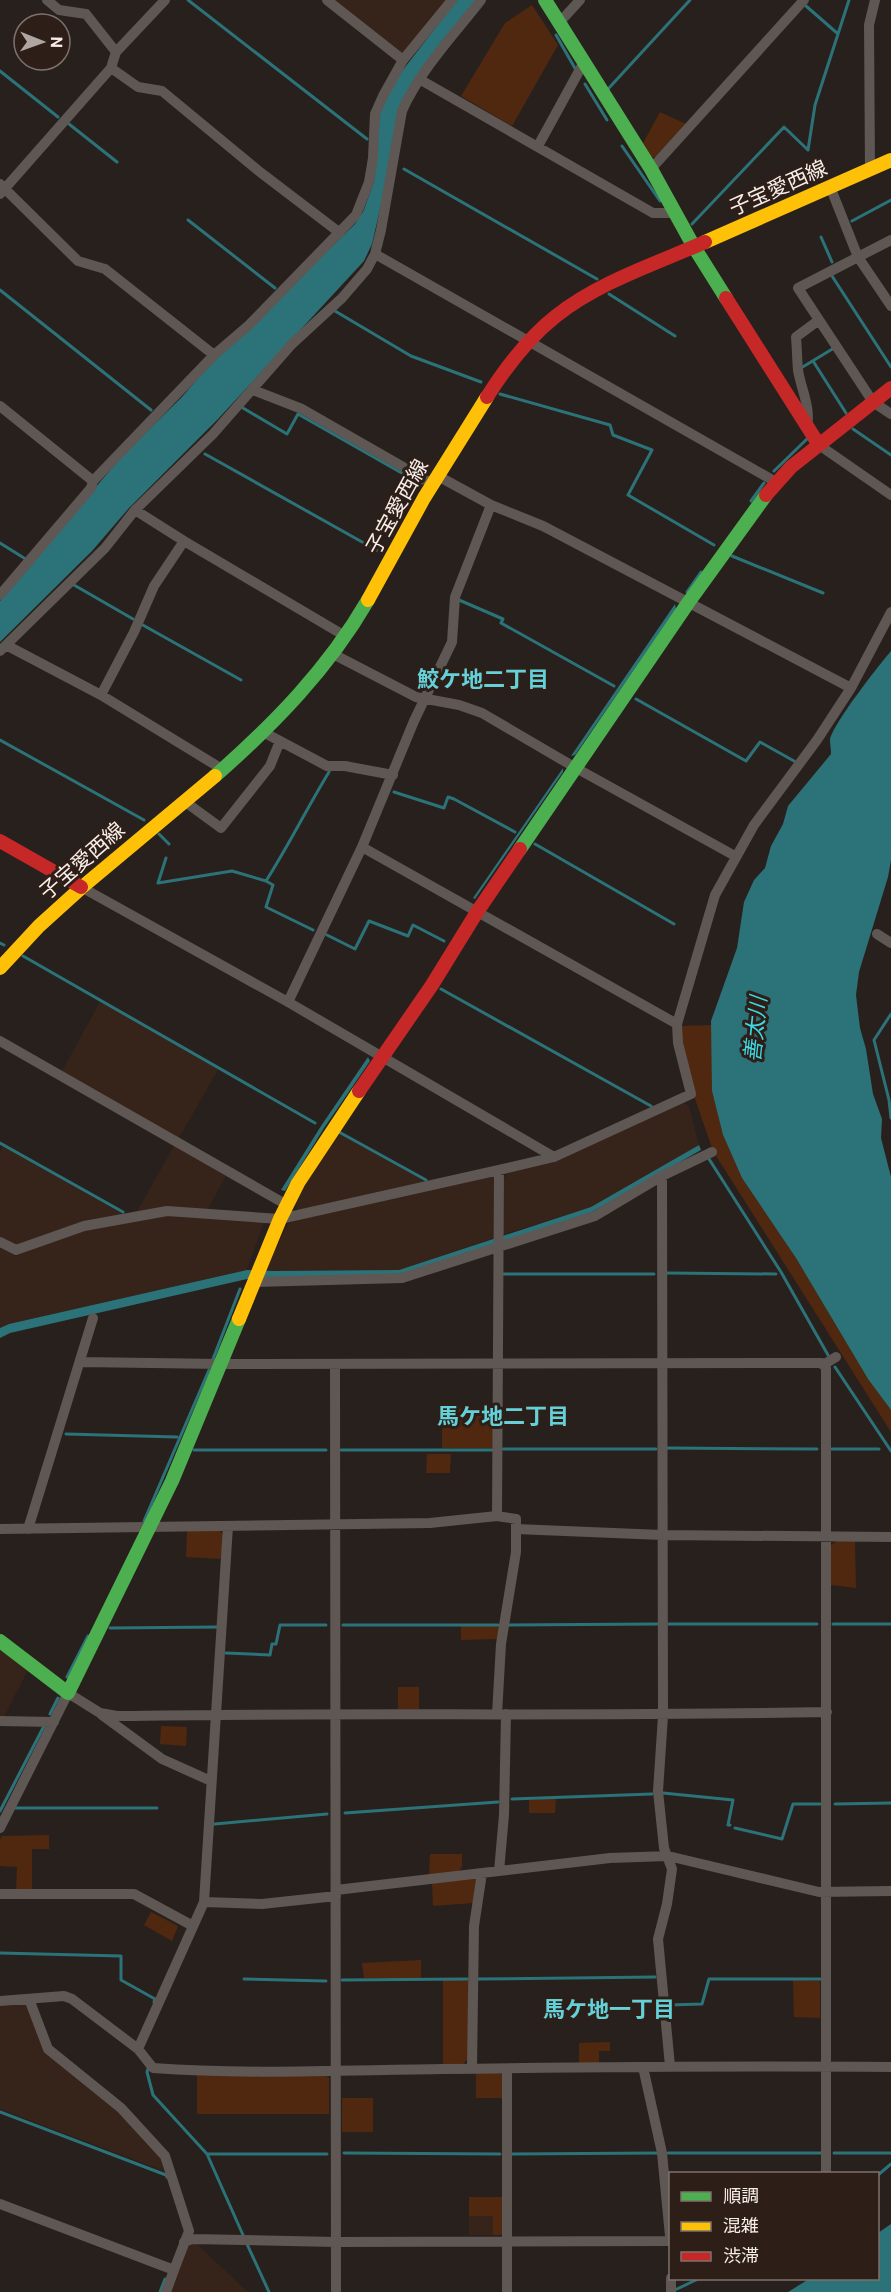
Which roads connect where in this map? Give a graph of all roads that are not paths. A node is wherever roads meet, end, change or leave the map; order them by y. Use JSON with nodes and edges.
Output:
{"nodes":[{"id":1,"x":47,"y":0,"type":"edge"},
{"id":2,"x":165,"y":0,"type":"edge"},
{"id":3,"x":327,"y":0,"type":"edge"},
{"id":4,"x":452,"y":0,"type":"edge"},
{"id":5,"x":481,"y":0,"type":"edge"},
{"id":6,"x":545,"y":0,"type":"edge"},
{"id":7,"x":580,"y":0,"type":"edge"},
{"id":8,"x":804,"y":0,"type":"edge"},
{"id":9,"x":875,"y":0,"type":"edge"},
{"id":10,"x":559,"y":23,"type":"junction"},
{"id":11,"x":116,"y":52,"type":"junction"},
{"id":12,"x":403,"y":60,"type":"junction"},
{"id":13,"x":584,"y":62,"type":"junction"},
{"id":14,"x":111,"y":68,"type":"junction"},
{"id":15,"x":419,"y":79,"type":"junction"},
{"id":16,"x":538,"y":146,"type":"junction"},
{"id":17,"x":891,"y":160,"type":"edge"},
{"id":18,"x":651,"y":169,"type":"junction"},
{"id":19,"x":870,"y":170,"type":"junction"},
{"id":20,"x":2,"y":189,"type":"edge"},
{"id":21,"x":831,"y":189,"type":"junction"},
{"id":22,"x":676,"y":213,"type":"junction"},
{"id":23,"x":340,"y":233,"type":"junction"},
{"id":24,"x":891,"y":240,"type":"edge"},
{"id":25,"x":694,"y":247,"type":"junction"},
{"id":26,"x":375,"y":254,"type":"junction"},
{"id":27,"x":858,"y":257,"type":"junction"},
{"id":28,"x":891,"y":306,"type":"edge"},
{"id":29,"x":819,"y":320,"type":"junction"},
{"id":30,"x":528,"y":340,"type":"junction"},
{"id":31,"x":214,"y":355,"type":"junction"},
{"id":32,"x":891,"y":388,"type":"edge"},
{"id":33,"x":253,"y":390,"type":"junction"},
{"id":34,"x":873,"y":402,"type":"junction"},
{"id":35,"x":0,"y":406,"type":"edge"},
{"id":36,"x":891,"y":414,"type":"edge"},
{"id":37,"x":807,"y":426,"type":"junction"},
{"id":38,"x":819,"y":445,"type":"junction"},
{"id":39,"x":435,"y":480,"type":"junction"},
{"id":40,"x":93,"y":481,"type":"junction"},
{"id":41,"x":776,"y":482,"type":"junction"},
{"id":42,"x":891,"y":495,"type":"edge"},
{"id":43,"x":491,"y":504,"type":"junction"},
{"id":44,"x":135,"y":510,"type":"junction"},
{"id":45,"x":184,"y":541,"type":"junction"},
{"id":46,"x":0,"y":595,"type":"edge"},
{"id":47,"x":688,"y":603,"type":"junction"},
{"id":48,"x":891,"y":612,"type":"edge"},
{"id":49,"x":345,"y":636,"type":"junction"},
{"id":50,"x":3,"y":648,"type":"edge"},
{"id":51,"x":333,"y":654,"type":"junction"},
{"id":52,"x":851,"y":688,"type":"junction"},
{"id":53,"x":101,"y":695,"type":"junction"},
{"id":54,"x":425,"y":698,"type":"junction"},
{"id":55,"x":263,"y":732,"type":"junction"},
{"id":56,"x":280,"y":741,"type":"junction"},
{"id":57,"x":576,"y":768,"type":"junction"},
{"id":58,"x":222,"y":769,"type":"junction"},
{"id":59,"x":393,"y":775,"type":"junction"},
{"id":60,"x":184,"y":801,"type":"junction"},
{"id":61,"x":0,"y":841,"type":"edge"},
{"id":62,"x":362,"y":847,"type":"junction"},
{"id":63,"x":735,"y":856,"type":"junction"},
{"id":64,"x":81,"y":887,"type":"junction"},
{"id":65,"x":477,"y":912,"type":"junction"},
{"id":66,"x":877,"y":934,"type":"dead end"},
{"id":67,"x":891,"y":943,"type":"edge"},
{"id":68,"x":0,"y":968,"type":"edge"},
{"id":69,"x":288,"y":1002,"type":"junction"},
{"id":70,"x":677,"y":1024,"type":"junction"},
{"id":71,"x":0,"y":1041,"type":"edge"},
{"id":72,"x":381,"y":1057,"type":"junction"},
{"id":73,"x":712,"y":1152,"type":"dead end"},
{"id":74,"x":554,"y":1157,"type":"junction"},
{"id":75,"x":499,"y":1170,"type":"junction"},
{"id":76,"x":662,"y":1176,"type":"junction"},
{"id":77,"x":287,"y":1205,"type":"junction"},
{"id":78,"x":280,"y":1219,"type":"junction"},
{"id":79,"x":0,"y":1242,"type":"edge"},
{"id":80,"x":498,"y":1242,"type":"junction"},
{"id":81,"x":255,"y":1282,"type":"junction"},
{"id":82,"x":93,"y":1318,"type":"dead end"},
{"id":83,"x":836,"y":1357,"type":"dead end"},
{"id":84,"x":80,"y":1362,"type":"junction"},
{"id":85,"x":498,"y":1362,"type":"junction"},
{"id":86,"x":662,"y":1362,"type":"junction"},
{"id":87,"x":222,"y":1364,"type":"junction"},
{"id":88,"x":335,"y":1364,"type":"junction"},
{"id":89,"x":824,"y":1365,"type":"junction"},
{"id":90,"x":497,"y":1516,"type":"junction"},
{"id":91,"x":335,"y":1524,"type":"junction"},
{"id":92,"x":228,"y":1526,"type":"junction"},
{"id":93,"x":151,"y":1527,"type":"junction"},
{"id":94,"x":0,"y":1529,"type":"edge"},
{"id":95,"x":28,"y":1529,"type":"junction"},
{"id":96,"x":516,"y":1529,"type":"junction"},
{"id":97,"x":662,"y":1535,"type":"junction"},
{"id":98,"x":825,"y":1536,"type":"junction"},
{"id":99,"x":891,"y":1537,"type":"edge"},
{"id":100,"x":0,"y":1641,"type":"edge"},
{"id":101,"x":69,"y":1693,"type":"junction"},
{"id":102,"x":827,"y":1712,"type":"junction"},
{"id":103,"x":100,"y":1713,"type":"junction"},
{"id":104,"x":215,"y":1714,"type":"junction"},
{"id":105,"x":335,"y":1714,"type":"junction"},
{"id":106,"x":502,"y":1714,"type":"junction"},
{"id":107,"x":663,"y":1716,"type":"junction"},
{"id":108,"x":0,"y":1721,"type":"edge"},
{"id":109,"x":54,"y":1722,"type":"junction"},
{"id":110,"x":211,"y":1781,"type":"junction"},
{"id":111,"x":0,"y":1828,"type":"edge"},
{"id":112,"x":668,"y":1856,"type":"junction"},
{"id":113,"x":499,"y":1871,"type":"junction"},
{"id":114,"x":482,"y":1872,"type":"junction"},
{"id":115,"x":891,"y":1891,"type":"edge"},
{"id":116,"x":827,"y":1892,"type":"junction"},
{"id":117,"x":336,"y":1893,"type":"junction"},
{"id":118,"x":0,"y":1894,"type":"edge"},
{"id":119,"x":204,"y":1902,"type":"junction"},
{"id":120,"x":193,"y":1926,"type":"junction"},
{"id":121,"x":29,"y":1999,"type":"junction"},
{"id":122,"x":0,"y":2001,"type":"edge"},
{"id":123,"x":138,"y":2049,"type":"junction"},
{"id":124,"x":670,"y":2066,"type":"junction"},
{"id":125,"x":643,"y":2067,"type":"junction"},
{"id":126,"x":827,"y":2067,"type":"junction"},
{"id":127,"x":891,"y":2067,"type":"edge"},
{"id":128,"x":472,"y":2068,"type":"junction"},
{"id":129,"x":507,"y":2069,"type":"junction"},
{"id":130,"x":336,"y":2070,"type":"junction"},
{"id":131,"x":826,"y":2172,"type":"edge"},
{"id":132,"x":0,"y":2205,"type":"edge"},
{"id":133,"x":669,"y":2226,"type":"edge"},
{"id":134,"x":507,"y":2241,"type":"junction"},
{"id":135,"x":669,"y":2241,"type":"edge"},
{"id":136,"x":184,"y":2242,"type":"junction"},
{"id":137,"x":336,"y":2242,"type":"junction"},
{"id":138,"x":174,"y":2270,"type":"junction"},
{"id":139,"x":166,"y":2292,"type":"edge"},
{"id":140,"x":336,"y":2292,"type":"edge"},
{"id":141,"x":507,"y":2292,"type":"edge"}],
"edges":[{"from":1,"to":11,"type":"street"},
{"from":2,"to":11,"type":"street"},
{"from":3,"to":12,"type":"street"},
{"from":4,"to":12,"type":"street"},
{"from":5,"to":15,"type":"street"},
{"from":6,"to":10,"type":"street"},
{"from":7,"to":10,"type":"street"},
{"from":8,"to":18,"type":"street"},
{"from":9,"to":19,"type":"street"},
{"from":10,"to":13,"type":"street"},
{"from":11,"to":14,"type":"street"},
{"from":12,"to":23,"type":"street"},
{"from":13,"to":16,"type":"street"},
{"from":13,"to":18,"type":"street"},
{"from":14,"to":20,"type":"street"},
{"from":14,"to":23,"type":"street"},
{"from":15,"to":16,"type":"street"},
{"from":15,"to":26,"type":"street"},
{"from":16,"to":22,"type":"street"},
{"from":17,"to":19,"type":"street","name":"子宝愛西線"},
{"from":18,"to":22,"type":"street"},
{"from":19,"to":21,"type":"street","name":"子宝愛西線"},
{"from":20,"to":31,"type":"street"},
{"from":21,"to":25,"type":"street","name":"子宝愛西線"},
{"from":21,"to":27,"type":"street"},
{"from":22,"to":25,"type":"street"},
{"from":23,"to":31,"type":"street"},
{"from":24,"to":27,"type":"street"},
{"from":25,"to":30,"type":"street","name":"子宝愛西線"},
{"from":25,"to":37,"type":"street"},
{"from":26,"to":30,"type":"street"},
{"from":26,"to":33,"type":"street"},
{"from":27,"to":28,"type":"street"},
{"from":27,"to":29,"type":"street"},
{"from":29,"to":34,"type":"street"},
{"from":29,"to":37,"type":"street"},
{"from":30,"to":39,"type":"street","name":"子宝愛西線"},
{"from":30,"to":41,"type":"street"},
{"from":31,"to":40,"type":"street"},
{"from":32,"to":34,"type":"street"},
{"from":33,"to":39,"type":"street"},
{"from":33,"to":44,"type":"street"},
{"from":34,"to":36,"type":"street"},
{"from":34,"to":38,"type":"street"},
{"from":35,"to":40,"type":"street"},
{"from":37,"to":38,"type":"street"},
{"from":38,"to":41,"type":"street"},
{"from":38,"to":42,"type":"street"},
{"from":39,"to":43,"type":"street"},
{"from":39,"to":49,"type":"street","name":"子宝愛西線"},
{"from":40,"to":46,"type":"street"},
{"from":41,"to":47,"type":"street"},
{"from":43,"to":47,"type":"street"},
{"from":43,"to":54,"type":"street"},
{"from":44,"to":45,"type":"street"},
{"from":44,"to":50,"type":"street"},
{"from":45,"to":49,"type":"street"},
{"from":45,"to":53,"type":"street"},
{"from":47,"to":52,"type":"street"},
{"from":47,"to":57,"type":"street"},
{"from":48,"to":52,"type":"street"},
{"from":49,"to":51,"type":"street","name":"子宝愛西線"},
{"from":50,"to":53,"type":"street"},
{"from":51,"to":54,"type":"street"},
{"from":51,"to":55,"type":"street","name":"子宝愛西線"},
{"from":52,"to":63,"type":"street"},
{"from":53,"to":58,"type":"street"},
{"from":54,"to":57,"type":"street"},
{"from":54,"to":59,"type":"street"},
{"from":55,"to":56,"type":"street"},
{"from":55,"to":58,"type":"street","name":"子宝愛西線"},
{"from":56,"to":59,"type":"street"},
{"from":56,"to":60,"type":"street"},
{"from":57,"to":63,"type":"street"},
{"from":57,"to":65,"type":"street"},
{"from":58,"to":60,"type":"street","name":"子宝愛西線"},
{"from":59,"to":62,"type":"street"},
{"from":60,"to":64,"type":"street","name":"子宝愛西線"},
{"from":61,"to":64,"type":"street"},
{"from":62,"to":65,"type":"street"},
{"from":62,"to":69,"type":"street"},
{"from":63,"to":70,"type":"street"},
{"from":64,"to":68,"type":"street","name":"子宝愛西線"},
{"from":64,"to":69,"type":"street"},
{"from":65,"to":70,"type":"street"},
{"from":65,"to":72,"type":"street"},
{"from":66,"to":67,"type":"street"},
{"from":69,"to":72,"type":"street"},
{"from":70,"to":74,"type":"street"},
{"from":71,"to":77,"type":"street"},
{"from":72,"to":74,"type":"street"},
{"from":72,"to":77,"type":"street"},
{"from":73,"to":76,"type":"street"},
{"from":74,"to":75,"type":"street"},
{"from":75,"to":78,"type":"street"},
{"from":75,"to":80,"type":"street"},
{"from":76,"to":80,"type":"street"},
{"from":76,"to":86,"type":"street"},
{"from":77,"to":78,"type":"street"},
{"from":78,"to":79,"type":"street"},
{"from":78,"to":81,"type":"street"},
{"from":80,"to":81,"type":"street"},
{"from":80,"to":85,"type":"street"},
{"from":81,"to":87,"type":"street"},
{"from":82,"to":84,"type":"street"},
{"from":83,"to":89,"type":"street"},
{"from":84,"to":87,"type":"street"},
{"from":84,"to":95,"type":"street"},
{"from":85,"to":86,"type":"street"},
{"from":85,"to":88,"type":"street"},
{"from":85,"to":90,"type":"street"},
{"from":86,"to":89,"type":"street"},
{"from":86,"to":97,"type":"street"},
{"from":87,"to":88,"type":"street"},
{"from":87,"to":93,"type":"street"},
{"from":88,"to":91,"type":"street"},
{"from":89,"to":98,"type":"street"},
{"from":90,"to":91,"type":"street"},
{"from":90,"to":96,"type":"street"},
{"from":91,"to":92,"type":"street"},
{"from":91,"to":105,"type":"street"},
{"from":92,"to":93,"type":"street"},
{"from":92,"to":104,"type":"street"},
{"from":93,"to":95,"type":"street"},
{"from":93,"to":101,"type":"street"},
{"from":94,"to":95,"type":"street"},
{"from":96,"to":97,"type":"street"},
{"from":96,"to":106,"type":"street"},
{"from":97,"to":98,"type":"street"},
{"from":97,"to":107,"type":"street"},
{"from":98,"to":99,"type":"street"},
{"from":98,"to":102,"type":"street"},
{"from":100,"to":101,"type":"street"},
{"from":101,"to":103,"type":"street"},
{"from":101,"to":109,"type":"street"},
{"from":102,"to":107,"type":"street"},
{"from":102,"to":116,"type":"street"},
{"from":103,"to":104,"type":"street"},
{"from":103,"to":110,"type":"street"},
{"from":104,"to":105,"type":"street"},
{"from":104,"to":110,"type":"street"},
{"from":105,"to":106,"type":"street"},
{"from":105,"to":117,"type":"street"},
{"from":106,"to":107,"type":"street"},
{"from":106,"to":113,"type":"street"},
{"from":107,"to":112,"type":"street"},
{"from":108,"to":109,"type":"street"},
{"from":109,"to":111,"type":"street"},
{"from":110,"to":119,"type":"street"},
{"from":112,"to":113,"type":"street"},
{"from":112,"to":116,"type":"street"},
{"from":112,"to":124,"type":"street"},
{"from":113,"to":114,"type":"street"},
{"from":114,"to":117,"type":"street"},
{"from":114,"to":128,"type":"street"},
{"from":115,"to":116,"type":"street"},
{"from":116,"to":126,"type":"street"},
{"from":117,"to":119,"type":"street"},
{"from":117,"to":130,"type":"street"},
{"from":118,"to":120,"type":"street"},
{"from":119,"to":120,"type":"street"},
{"from":120,"to":123,"type":"street"},
{"from":121,"to":122,"type":"street"},
{"from":121,"to":123,"type":"street"},
{"from":121,"to":136,"type":"street"},
{"from":123,"to":130,"type":"street"},
{"from":124,"to":125,"type":"street"},
{"from":124,"to":126,"type":"street"},
{"from":125,"to":129,"type":"street"},
{"from":125,"to":133,"type":"street"},
{"from":126,"to":127,"type":"street"},
{"from":126,"to":131,"type":"street"},
{"from":128,"to":129,"type":"street"},
{"from":128,"to":130,"type":"street"},
{"from":129,"to":134,"type":"street"},
{"from":130,"to":137,"type":"street"},
{"from":132,"to":138,"type":"street"},
{"from":134,"to":135,"type":"street"},
{"from":134,"to":137,"type":"street"},
{"from":134,"to":141,"type":"street"},
{"from":136,"to":137,"type":"street"},
{"from":136,"to":138,"type":"street"},
{"from":137,"to":140,"type":"street"},
{"from":138,"to":139,"type":"street"}]}
